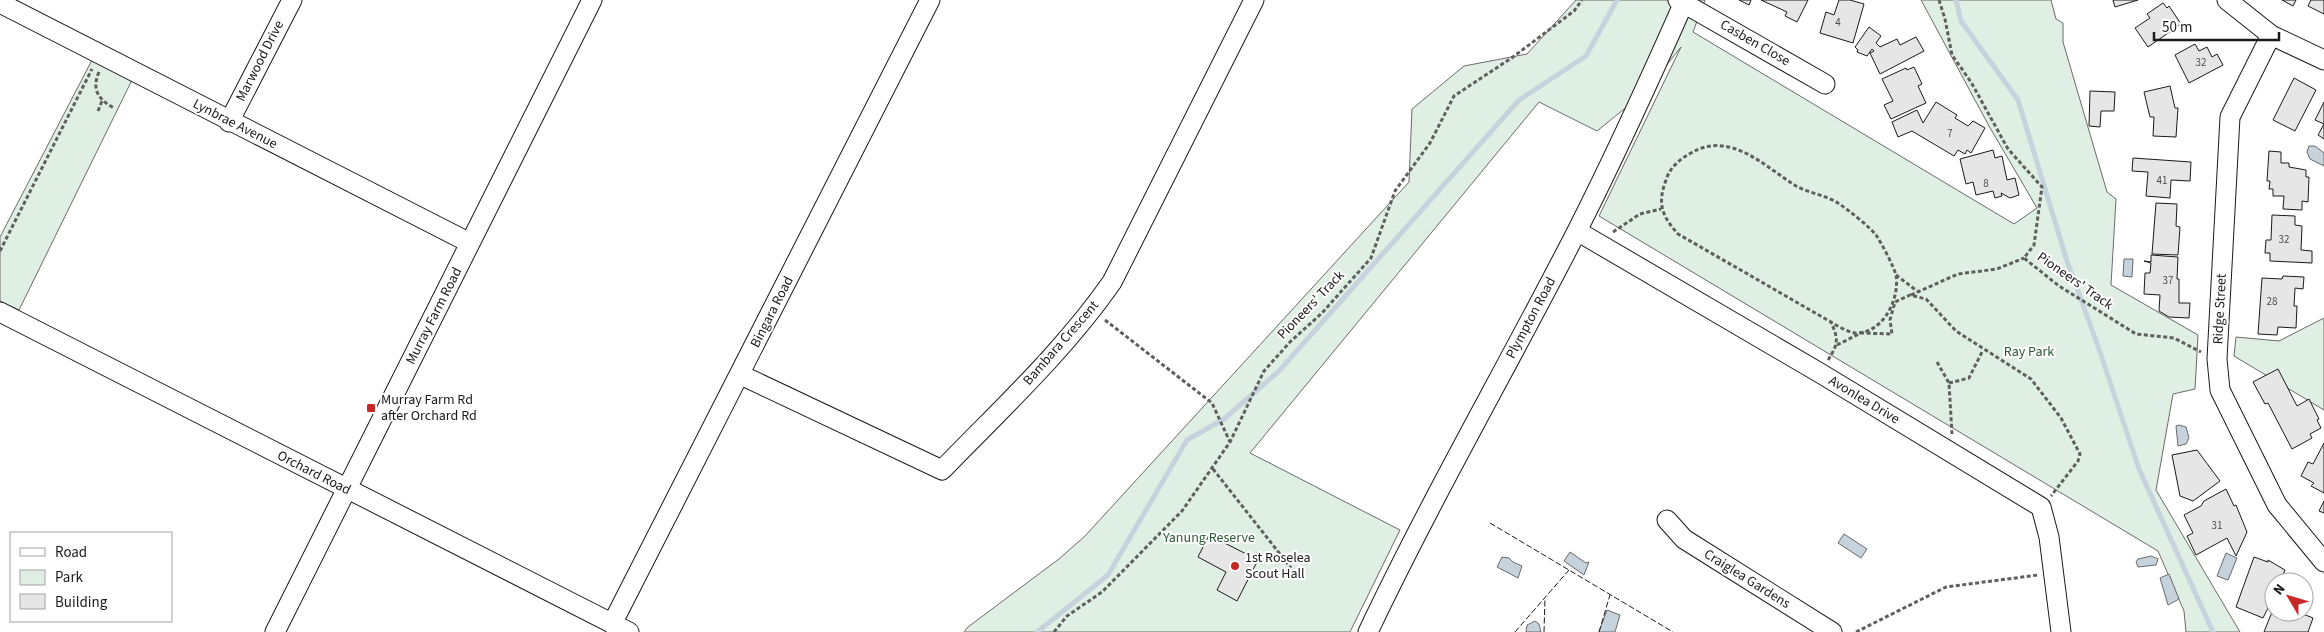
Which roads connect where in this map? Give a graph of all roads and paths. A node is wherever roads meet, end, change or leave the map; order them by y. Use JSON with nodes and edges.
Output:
{"nodes":[{"id":1,"x":292,"y":0,"type":"edge"},
{"id":2,"x":592,"y":0,"type":"edge"},
{"id":3,"x":930,"y":0,"type":"edge"},
{"id":4,"x":1254,"y":0,"type":"edge"},
{"id":5,"x":1582,"y":0,"type":"edge"},
{"id":6,"x":1939,"y":0,"type":"edge"},
{"id":7,"x":2226,"y":0,"type":"edge"},
{"id":8,"x":1683,"y":1,"type":"edge"},
{"id":9,"x":0,"y":3,"type":"edge"},
{"id":10,"x":2271,"y":35,"type":"junction"},
{"id":11,"x":101,"y":60,"type":"junction"},
{"id":12,"x":2324,"y":60,"type":"edge"},
{"id":13,"x":1825,"y":84,"type":"dead end"},
{"id":14,"x":102,"y":101,"type":"junction"},
{"id":15,"x":114,"y":108,"type":"dead end"},
{"id":16,"x":98,"y":111,"type":"dead end"},
{"id":17,"x":229,"y":122,"type":"junction"},
{"id":18,"x":1661,"y":209,"type":"junction"},
{"id":19,"x":1577,"y":231,"type":"junction"},
{"id":20,"x":1597,"y":242,"type":"junction"},
{"id":21,"x":470,"y":243,"type":"junction"},
{"id":22,"x":0,"y":251,"type":"edge"},
{"id":23,"x":2024,"y":258,"type":"junction"},
{"id":24,"x":1896,"y":275,"type":"junction"},
{"id":25,"x":1918,"y":291,"type":"junction"},
{"id":26,"x":1910,"y":295,"type":"junction"},
{"id":27,"x":1895,"y":302,"type":"junction"},
{"id":28,"x":1092,"y":311,"type":"junction"},
{"id":29,"x":0,"y":312,"type":"edge"},
{"id":30,"x":1831,"y":322,"type":"junction"},
{"id":31,"x":1861,"y":333,"type":"junction"},
{"id":32,"x":1837,"y":345,"type":"junction"},
{"id":33,"x":1983,"y":350,"type":"junction"},
{"id":34,"x":2217,"y":359,"type":"junction"},
{"id":35,"x":1937,"y":362,"type":"dead end"},
{"id":36,"x":1820,"y":373,"type":"junction"},
{"id":37,"x":741,"y":375,"type":"junction"},
{"id":38,"x":1949,"y":383,"type":"junction"},
{"id":39,"x":1230,"y":442,"type":"junction"},
{"id":40,"x":1953,"y":454,"type":"junction"},
{"id":41,"x":1213,"y":469,"type":"junction"},
{"id":42,"x":346,"y":489,"type":"junction"},
{"id":43,"x":2041,"y":507,"type":"junction"},
{"id":44,"x":1667,"y":520,"type":"dead end"},
{"id":45,"x":2324,"y":562,"type":"edge"},
{"id":46,"x":1291,"y":568,"type":"dead end"},
{"id":47,"x":2054,"y":573,"type":"junction"},
{"id":48,"x":612,"y":624,"type":"junction"},
{"id":49,"x":275,"y":632,"type":"edge"},
{"id":50,"x":629,"y":632,"type":"edge"},
{"id":51,"x":1054,"y":632,"type":"edge"},
{"id":52,"x":1368,"y":632,"type":"edge"},
{"id":53,"x":1832,"y":632,"type":"edge"},
{"id":54,"x":1856,"y":632,"type":"edge"},
{"id":55,"x":2061,"y":632,"type":"edge"}],
"edges":[{"from":1,"to":17,"type":"street","name":"Marwood Drive"},
{"from":2,"to":21,"type":"street","name":"Murray Farm Road"},
{"from":3,"to":37,"type":"street","name":"Bingara Road"},
{"from":4,"to":28,"type":"street","name":"Bambara Crescent"},
{"from":5,"to":39,"type":"path","name":"Pioneers' Track"},
{"from":6,"to":23,"type":"path","name":"Pioneers' Track"},
{"from":7,"to":10,"type":"street"},
{"from":8,"to":13,"type":"street","name":"Casben Close"},
{"from":8,"to":19,"type":"street","name":"Plympton Road"},
{"from":9,"to":11,"type":"street","name":"Lynbrae Avenue"},
{"from":10,"to":12,"type":"street"},
{"from":10,"to":34,"type":"street","name":"Ridge Street"},
{"from":11,"to":14,"type":"path"},
{"from":11,"to":17,"type":"street","name":"Lynbrae Avenue"},
{"from":11,"to":22,"type":"path"},
{"from":14,"to":15,"type":"path"},
{"from":14,"to":16,"type":"path"},
{"from":17,"to":21,"type":"street","name":"Lynbrae Avenue"},
{"from":18,"to":20,"type":"path"},
{"from":18,"to":24,"type":"path"},
{"from":18,"to":30,"type":"path"},
{"from":19,"to":20,"type":"street","name":"Avonlea Drive"},
{"from":19,"to":52,"type":"street","name":"Plympton Road"},
{"from":20,"to":36,"type":"street","name":"Avonlea Drive"},
{"from":21,"to":42,"type":"street","name":"Murray Farm Road"},
{"from":23,"to":25,"type":"path"},
{"from":23,"to":34,"type":"path","name":"Pioneers' Track"},
{"from":24,"to":25,"type":"path"},
{"from":24,"to":27,"type":"path"},
{"from":25,"to":26,"type":"path"},
{"from":26,"to":27,"type":"path"},
{"from":26,"to":33,"type":"path"},
{"from":27,"to":31,"type":"path"},
{"from":27,"to":31,"type":"path"},
{"from":28,"to":37,"type":"street","name":"Bambara Crescent"},
{"from":28,"to":39,"type":"path"},
{"from":29,"to":42,"type":"street","name":"Orchard Road"},
{"from":30,"to":31,"type":"path"},
{"from":30,"to":32,"type":"path"},
{"from":31,"to":32,"type":"path"},
{"from":32,"to":36,"type":"path"},
{"from":33,"to":38,"type":"path"},
{"from":33,"to":43,"type":"path"},
{"from":34,"to":45,"type":"street","name":"Ridge Street"},
{"from":35,"to":38,"type":"path"},
{"from":36,"to":40,"type":"street","name":"Avonlea Drive"},
{"from":37,"to":48,"type":"street","name":"Bingara Road"},
{"from":38,"to":40,"type":"path"},
{"from":39,"to":41,"type":"path","name":"Pioneers' Track"},
{"from":40,"to":43,"type":"street","name":"Avonlea Drive"},
{"from":41,"to":46,"type":"path"},
{"from":41,"to":51,"type":"path","name":"Pioneers' Track"},
{"from":42,"to":48,"type":"street","name":"Orchard Road"},
{"from":42,"to":49,"type":"street","name":"Murray Farm Road"},
{"from":43,"to":47,"type":"street"},
{"from":44,"to":53,"type":"street","name":"Craiglea Gardens"},
{"from":47,"to":54,"type":"path"},
{"from":47,"to":55,"type":"street"},
{"from":48,"to":50,"type":"street","name":"Orchard Road"}]}
